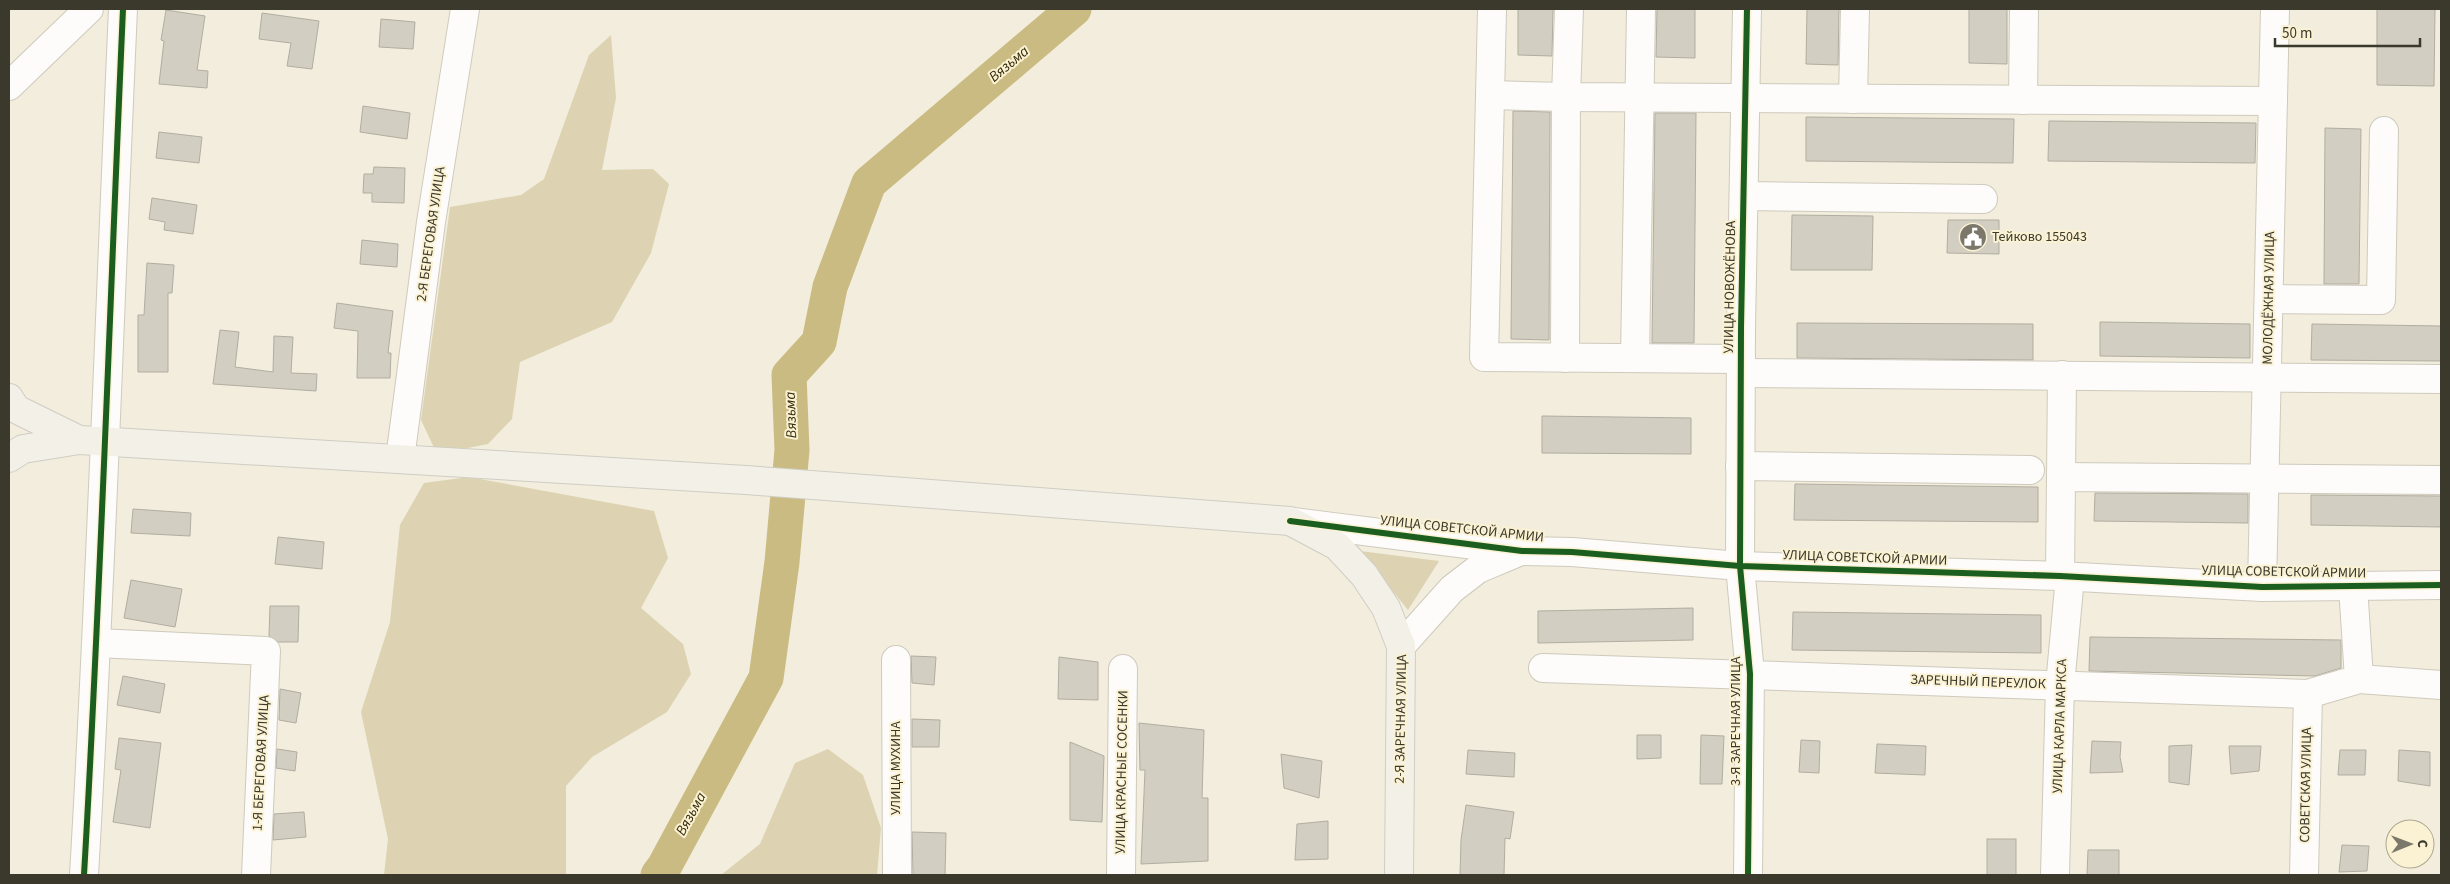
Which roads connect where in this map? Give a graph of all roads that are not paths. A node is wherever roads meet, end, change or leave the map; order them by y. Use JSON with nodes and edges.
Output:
{"nodes":[{"id":1,"x":89,"y":9,"type":"edge"},
{"id":2,"x":123,"y":9,"type":"edge"},
{"id":3,"x":465,"y":9,"type":"edge"},
{"id":4,"x":1492,"y":9,"type":"edge"},
{"id":5,"x":1568,"y":9,"type":"edge"},
{"id":6,"x":1641,"y":9,"type":"edge"},
{"id":7,"x":1747,"y":9,"type":"edge"},
{"id":8,"x":1855,"y":9,"type":"edge"},
{"id":9,"x":2024,"y":9,"type":"edge"},
{"id":10,"x":2275,"y":9,"type":"edge"},
{"id":11,"x":9,"y":86,"type":"edge"},
{"id":12,"x":1490,"y":95,"type":"junction"},
{"id":13,"x":1566,"y":97,"type":"junction"},
{"id":14,"x":1639,"y":98,"type":"junction"},
{"id":15,"x":1745,"y":99,"type":"junction"},
{"id":16,"x":1853,"y":99,"type":"junction"},
{"id":17,"x":2023,"y":100,"type":"junction"},
{"id":18,"x":2273,"y":101,"type":"junction"},
{"id":19,"x":2384,"y":131,"type":"dead end"},
{"id":20,"x":1744,"y":196,"type":"junction"},
{"id":21,"x":1983,"y":199,"type":"dead end"},
{"id":22,"x":2268,"y":299,"type":"junction"},
{"id":23,"x":1565,"y":358,"type":"junction"},
{"id":24,"x":1634,"y":358,"type":"junction"},
{"id":25,"x":1741,"y":366,"type":"junction"},
{"id":26,"x":2062,"y":376,"type":"junction"},
{"id":27,"x":2267,"y":377,"type":"junction"},
{"id":28,"x":2441,"y":379,"type":"edge"},
{"id":29,"x":9,"y":398,"type":"edge"},
{"id":30,"x":91,"y":440,"type":"junction"},
{"id":31,"x":9,"y":458,"type":"edge"},
{"id":32,"x":400,"y":459,"type":"junction"},
{"id":33,"x":1740,"y":466,"type":"junction"},
{"id":34,"x":2030,"y":470,"type":"dead end"},
{"id":35,"x":2061,"y":477,"type":"junction"},
{"id":36,"x":2264,"y":478,"type":"junction"},
{"id":37,"x":2441,"y":480,"type":"edge"},
{"id":38,"x":1290,"y":521,"type":"junction"},
{"id":39,"x":1522,"y":551,"type":"junction"},
{"id":40,"x":1740,"y":566,"type":"junction"},
{"id":41,"x":2065,"y":576,"type":"junction"},
{"id":42,"x":2353,"y":586,"type":"junction"},
{"id":43,"x":2441,"y":586,"type":"edge"},
{"id":44,"x":2262,"y":587,"type":"junction"},
{"id":45,"x":98,"y":643,"type":"junction"},
{"id":46,"x":1401,"y":646,"type":"junction"},
{"id":47,"x":896,"y":660,"type":"dead end"},
{"id":48,"x":1123,"y":668,"type":"dead end"},
{"id":49,"x":1543,"y":668,"type":"dead end"},
{"id":50,"x":1750,"y":674,"type":"junction"},
{"id":51,"x":2359,"y":679,"type":"junction"},
{"id":52,"x":2060,"y":685,"type":"junction"},
{"id":53,"x":2441,"y":685,"type":"edge"},
{"id":54,"x":2308,"y":694,"type":"junction"},
{"id":55,"x":84,"y":875,"type":"edge"},
{"id":56,"x":256,"y":875,"type":"edge"},
{"id":57,"x":897,"y":875,"type":"edge"},
{"id":58,"x":1121,"y":875,"type":"edge"},
{"id":59,"x":1399,"y":875,"type":"edge"},
{"id":60,"x":1748,"y":875,"type":"edge"},
{"id":61,"x":2055,"y":875,"type":"edge"},
{"id":62,"x":2304,"y":875,"type":"edge"}],
"edges":[{"from":1,"to":11,"type":"street"},
{"from":2,"to":30,"type":"street"},
{"from":3,"to":32,"type":"street","name":"2-Я БЕРЕГОВАЯ УЛИЦА"},
{"from":4,"to":12,"type":"street"},
{"from":5,"to":13,"type":"street"},
{"from":6,"to":14,"type":"street"},
{"from":7,"to":15,"type":"street","name":"УЛИЦА НОВОЖЁНОВА"},
{"from":8,"to":16,"type":"street"},
{"from":9,"to":17,"type":"street"},
{"from":10,"to":18,"type":"street","name":"МОЛОДЁЖНАЯ УЛИЦА"},
{"from":12,"to":13,"type":"street"},
{"from":12,"to":23,"type":"street"},
{"from":13,"to":14,"type":"street"},
{"from":13,"to":23,"type":"street"},
{"from":14,"to":15,"type":"street"},
{"from":14,"to":24,"type":"street"},
{"from":15,"to":16,"type":"street"},
{"from":15,"to":20,"type":"street","name":"УЛИЦА НОВОЖЁНОВА"},
{"from":16,"to":17,"type":"street"},
{"from":17,"to":18,"type":"street"},
{"from":18,"to":22,"type":"street","name":"МОЛОДЁЖНАЯ УЛИЦА"},
{"from":19,"to":22,"type":"street"},
{"from":20,"to":21,"type":"street"},
{"from":20,"to":25,"type":"street","name":"УЛИЦА НОВОЖЁНОВА"},
{"from":22,"to":27,"type":"street","name":"МОЛОДЁЖНАЯ УЛИЦА"},
{"from":23,"to":24,"type":"street"},
{"from":24,"to":25,"type":"street"},
{"from":25,"to":26,"type":"street"},
{"from":25,"to":33,"type":"street","name":"УЛИЦА НОВОЖЁНОВА"},
{"from":26,"to":27,"type":"street"},
{"from":26,"to":35,"type":"street","name":"УЛИЦА КАРЛА МАРКСА"},
{"from":27,"to":28,"type":"street"},
{"from":27,"to":36,"type":"street","name":"МОЛОДЁЖНАЯ УЛИЦА"},
{"from":29,"to":30,"type":"main road"},
{"from":30,"to":31,"type":"main road"},
{"from":30,"to":32,"type":"main road"},
{"from":30,"to":45,"type":"street"},
{"from":32,"to":38,"type":"main road"},
{"from":33,"to":34,"type":"street"},
{"from":33,"to":40,"type":"street","name":"УЛИЦА НОВОЖЁНОВА"},
{"from":35,"to":36,"type":"street"},
{"from":35,"to":41,"type":"street","name":"УЛИЦА КАРЛА МАРКСА"},
{"from":36,"to":37,"type":"street"},
{"from":36,"to":44,"type":"street","name":"МОЛОДЁЖНАЯ УЛИЦА"},
{"from":38,"to":39,"type":"street","name":"УЛИЦА СОВЕТСКОЙ АРМИИ"},
{"from":38,"to":46,"type":"main road","name":"2-Я ЗАРЕЧНАЯ УЛИЦА"},
{"from":39,"to":40,"type":"street","name":"УЛИЦА СОВЕТСКОЙ АРМИИ"},
{"from":39,"to":46,"type":"street"},
{"from":40,"to":41,"type":"street","name":"УЛИЦА СОВЕТСКОЙ АРМИИ"},
{"from":40,"to":50,"type":"street","name":"3-Я ЗАРЕЧНАЯ УЛИЦА"},
{"from":41,"to":44,"type":"street","name":"УЛИЦА СОВЕТСКОЙ АРМИИ"},
{"from":41,"to":52,"type":"street","name":"УЛИЦА КАРЛА МАРКСА"},
{"from":42,"to":43,"type":"street","name":"УЛИЦА СОВЕТСКОЙ АРМИИ"},
{"from":42,"to":44,"type":"street","name":"УЛИЦА СОВЕТСКОЙ АРМИИ"},
{"from":42,"to":51,"type":"street"},
{"from":45,"to":55,"type":"street"},
{"from":45,"to":56,"type":"street","name":"1-Я БЕРЕГОВАЯ УЛИЦА"},
{"from":46,"to":59,"type":"main road","name":"2-Я ЗАРЕЧНАЯ УЛИЦА"},
{"from":47,"to":57,"type":"street","name":"УЛИЦА МУХИНА"},
{"from":48,"to":58,"type":"street","name":"УЛИЦА КРАСНЫЕ СОСЕНКИ"},
{"from":49,"to":50,"type":"street","name":"ЗАРЕЧНЫЙ ПЕРЕУЛОК"},
{"from":50,"to":52,"type":"street","name":"ЗАРЕЧНЫЙ ПЕРЕУЛОК"},
{"from":50,"to":60,"type":"street","name":"3-Я ЗАРЕЧНАЯ УЛИЦА"},
{"from":51,"to":53,"type":"street","name":"ЗАРЕЧНЫЙ ПЕРЕУЛОК"},
{"from":51,"to":54,"type":"street","name":"ЗАРЕЧНЫЙ ПЕРЕУЛОК"},
{"from":52,"to":54,"type":"street","name":"ЗАРЕЧНЫЙ ПЕРЕУЛОК"},
{"from":52,"to":61,"type":"street","name":"УЛИЦА КАРЛА МАРКСА"},
{"from":54,"to":62,"type":"street","name":"СОВЕТСКАЯ УЛИЦА"}]}
